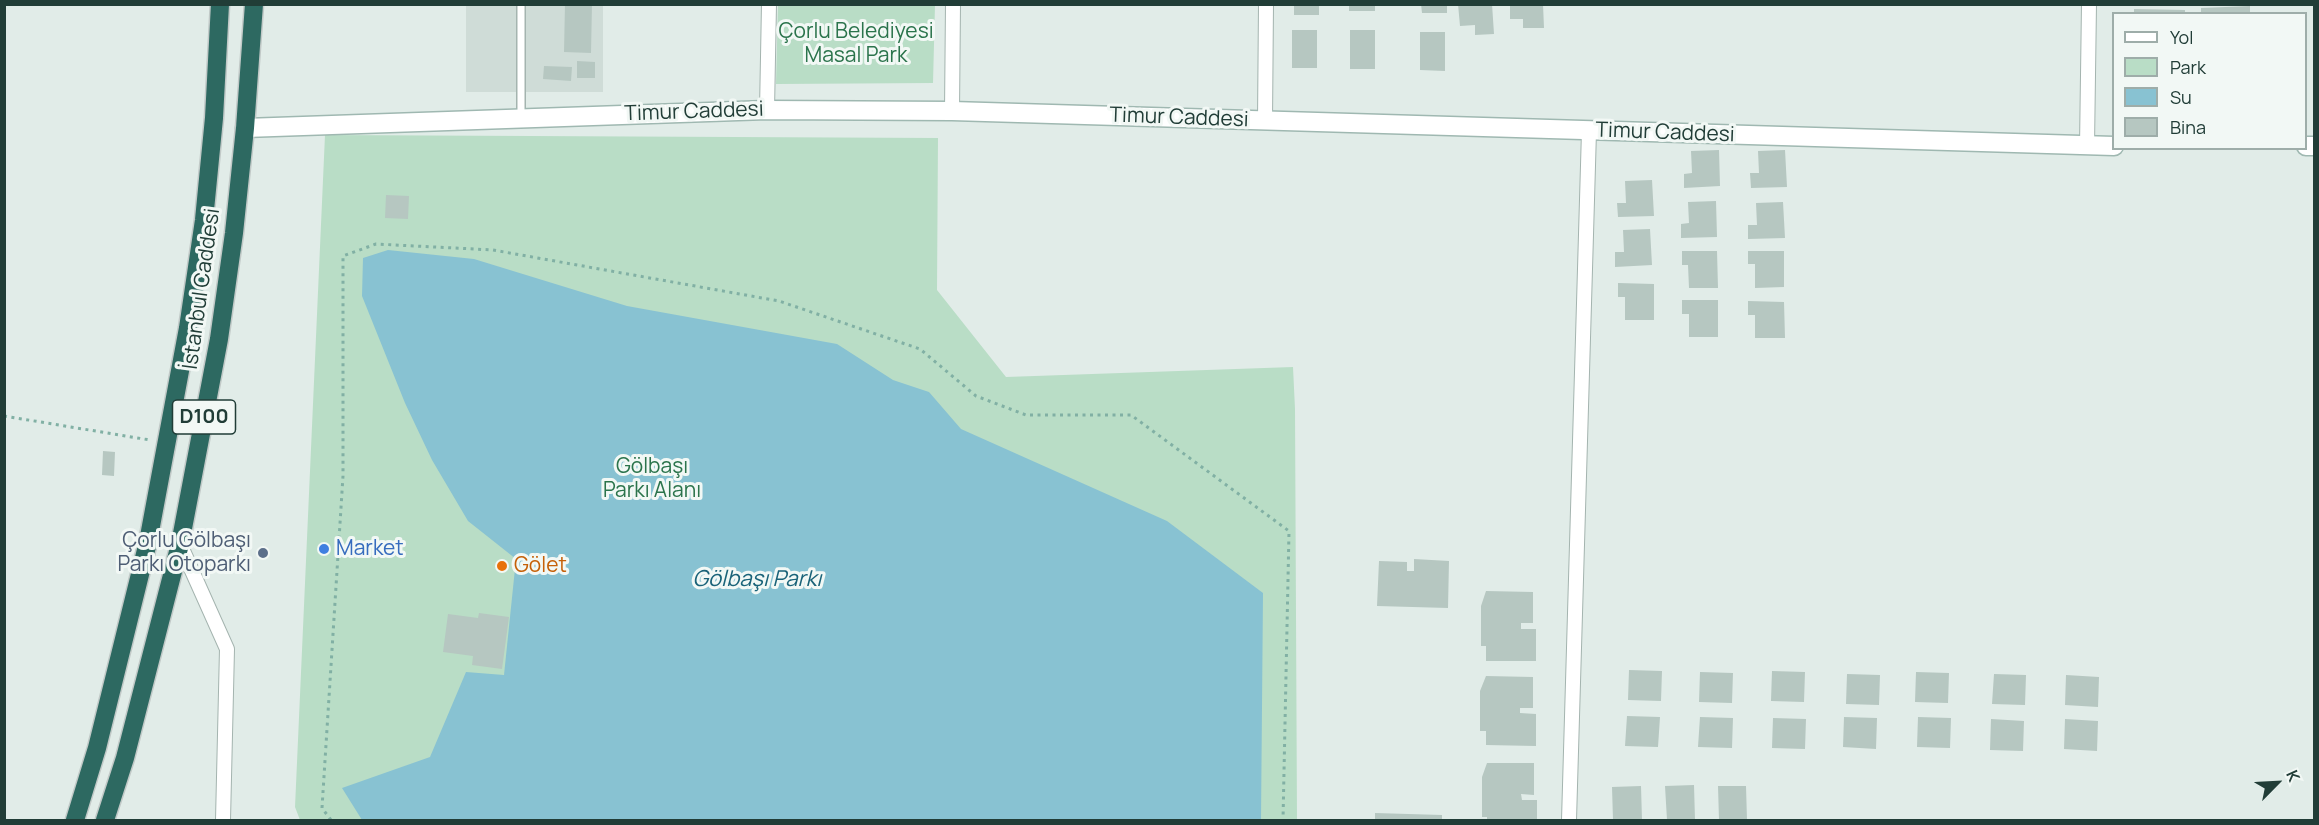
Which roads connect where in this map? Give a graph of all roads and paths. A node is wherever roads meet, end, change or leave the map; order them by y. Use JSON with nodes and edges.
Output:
{"nodes":[{"id":1,"x":220,"y":4,"type":"edge"},
{"id":2,"x":254,"y":4,"type":"edge"},
{"id":3,"x":521,"y":4,"type":"edge"},
{"id":4,"x":769,"y":4,"type":"edge"},
{"id":5,"x":953,"y":4,"type":"edge"},
{"id":6,"x":1266,"y":4,"type":"edge"},
{"id":7,"x":2089,"y":4,"type":"edge"},
{"id":8,"x":767,"y":110,"type":"junction"},
{"id":9,"x":952,"y":111,"type":"junction"},
{"id":10,"x":520,"y":118,"type":"junction"},
{"id":11,"x":1264,"y":121,"type":"junction"},
{"id":12,"x":245,"y":128,"type":"junction"},
{"id":13,"x":1589,"y":131,"type":"junction"},
{"id":14,"x":2087,"y":146,"type":"junction"},
{"id":15,"x":2112,"y":146,"type":"edge"},
{"id":16,"x":4,"y":416,"type":"edge"},
{"id":17,"x":167,"y":443,"type":"junction"},
{"id":18,"x":180,"y":544,"type":"junction"},
{"id":19,"x":75,"y":820,"type":"edge"},
{"id":20,"x":105,"y":820,"type":"edge"},
{"id":21,"x":223,"y":820,"type":"edge"},
{"id":22,"x":332,"y":820,"type":"edge"},
{"id":23,"x":1283,"y":820,"type":"edge"},
{"id":24,"x":1569,"y":820,"type":"edge"}],
"edges":[{"from":1,"to":17,"type":"highway","name":"İstanbul Caddesi","number":"D100"},
{"from":2,"to":12,"type":"highway","name":"İstanbul Caddesi","number":"D100"},
{"from":3,"to":10,"type":"lane"},
{"from":4,"to":8,"type":"street"},
{"from":5,"to":9,"type":"street"},
{"from":6,"to":11,"type":"street"},
{"from":7,"to":14,"type":"street"},
{"from":8,"to":9,"type":"street","name":"Timur Caddesi"},
{"from":8,"to":10,"type":"street","name":"Timur Caddesi"},
{"from":9,"to":11,"type":"street","name":"Timur Caddesi"},
{"from":10,"to":12,"type":"street","name":"Timur Caddesi"},
{"from":11,"to":13,"type":"street","name":"Timur Caddesi"},
{"from":12,"to":18,"type":"highway","name":"İstanbul Caddesi","number":"D100"},
{"from":13,"to":14,"type":"street","name":"Timur Caddesi"},
{"from":13,"to":24,"type":"street"},
{"from":14,"to":15,"type":"street","name":"Timur Caddesi"},
{"from":16,"to":17,"type":"path"},
{"from":17,"to":19,"type":"highway","name":"İstanbul Caddesi","number":"D100"},
{"from":18,"to":20,"type":"highway","name":"İstanbul Caddesi","number":"D100"},
{"from":18,"to":21,"type":"street"},
{"from":22,"to":23,"type":"path"}]}
